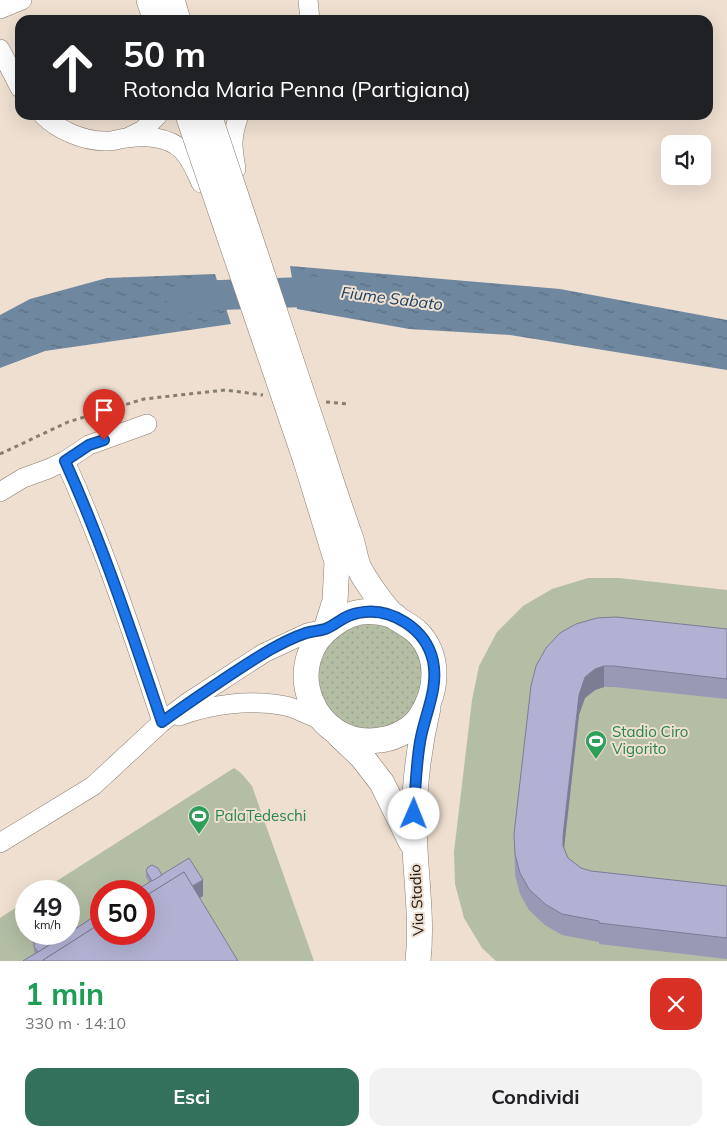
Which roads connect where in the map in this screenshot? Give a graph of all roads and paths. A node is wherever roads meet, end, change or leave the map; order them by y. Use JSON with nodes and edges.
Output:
{"nodes":[{"id":1,"x":22,"y":0,"type":"edge"},
{"id":2,"x":149,"y":0,"type":"edge"},
{"id":3,"x":172,"y":0,"type":"edge"},
{"id":4,"x":181,"y":0,"type":"edge"},
{"id":5,"x":308,"y":0,"type":"edge"},
{"id":6,"x":0,"y":9,"type":"edge"},
{"id":7,"x":151,"y":15,"type":"edge"},
{"id":8,"x":154,"y":15,"type":"edge"},
{"id":9,"x":176,"y":15,"type":"edge"},
{"id":10,"x":186,"y":15,"type":"edge"},
{"id":11,"x":310,"y":15,"type":"edge"},
{"id":12,"x":0,"y":49,"type":"edge"},
{"id":13,"x":15,"y":78,"type":"edge"},
{"id":14,"x":48,"y":120,"type":"edge"},
{"id":15,"x":153,"y":120,"type":"edge"},
{"id":16,"x":190,"y":120,"type":"edge"},
{"id":17,"x":210,"y":120,"type":"edge"},
{"id":18,"x":237,"y":120,"type":"edge"},
{"id":19,"x":139,"y":135,"type":"junction"},
{"id":20,"x":244,"y":248,"type":"junction"},
{"id":21,"x":272,"y":396,"type":"dead end"},
{"id":22,"x":320,"y":401,"type":"dead end"},
{"id":23,"x":348,"y":404,"type":"dead end"},
{"id":24,"x":147,"y":424,"type":"dead end"},
{"id":25,"x":0,"y":454,"type":"edge"},
{"id":26,"x":314,"y":459,"type":"junction"},
{"id":27,"x":65,"y":461,"type":"junction"},
{"id":28,"x":0,"y":492,"type":"edge"},
{"id":29,"x":395,"y":616,"type":"junction"},
{"id":30,"x":326,"y":629,"type":"junction"},
{"id":31,"x":429,"y":702,"type":"junction"},
{"id":32,"x":162,"y":722,"type":"junction"},
{"id":33,"x":329,"y":726,"type":"junction"},
{"id":34,"x":0,"y":842,"type":"edge"},
{"id":35,"x":415,"y":849,"type":"junction"},
{"id":36,"x":419,"y":958,"type":"edge"}],
"edges":[{"from":1,"to":6,"type":"street"},
{"from":2,"to":7,"type":"street"},
{"from":2,"to":8,"type":"main road"},
{"from":3,"to":9,"type":"main road"},
{"from":4,"to":10,"type":"street"},
{"from":5,"to":11,"type":"street"},
{"from":12,"to":13,"type":"street"},
{"from":14,"to":19,"type":"street"},
{"from":15,"to":19,"type":"street"},
{"from":16,"to":20,"type":"main road","bridge":true},
{"from":17,"to":20,"type":"main road","bridge":true},
{"from":18,"to":20,"type":"street","bridge":true},
{"from":19,"to":20,"type":"street","bridge":true},
{"from":20,"to":26,"type":"main road","bridge":true},
{"from":21,"to":25,"type":"path"},
{"from":22,"to":23,"type":"path"},
{"from":24,"to":27,"type":"street"},
{"from":26,"to":29,"type":"main road"},
{"from":26,"to":30,"type":"main road"},
{"from":27,"to":28,"type":"street"},
{"from":27,"to":32,"type":"street"},
{"from":29,"to":30,"type":"main road"},
{"from":29,"to":31,"type":"main road"},
{"from":30,"to":32,"type":"street"},
{"from":30,"to":33,"type":"main road"},
{"from":31,"to":33,"type":"main road"},
{"from":31,"to":35,"type":"main road","name":"Via Stadio"},
{"from":32,"to":33,"type":"street"},
{"from":32,"to":34,"type":"street"},
{"from":33,"to":35,"type":"main road","name":"Via Stadio"},
{"from":35,"to":36,"type":"main road","name":"Via Stadio"}]}
